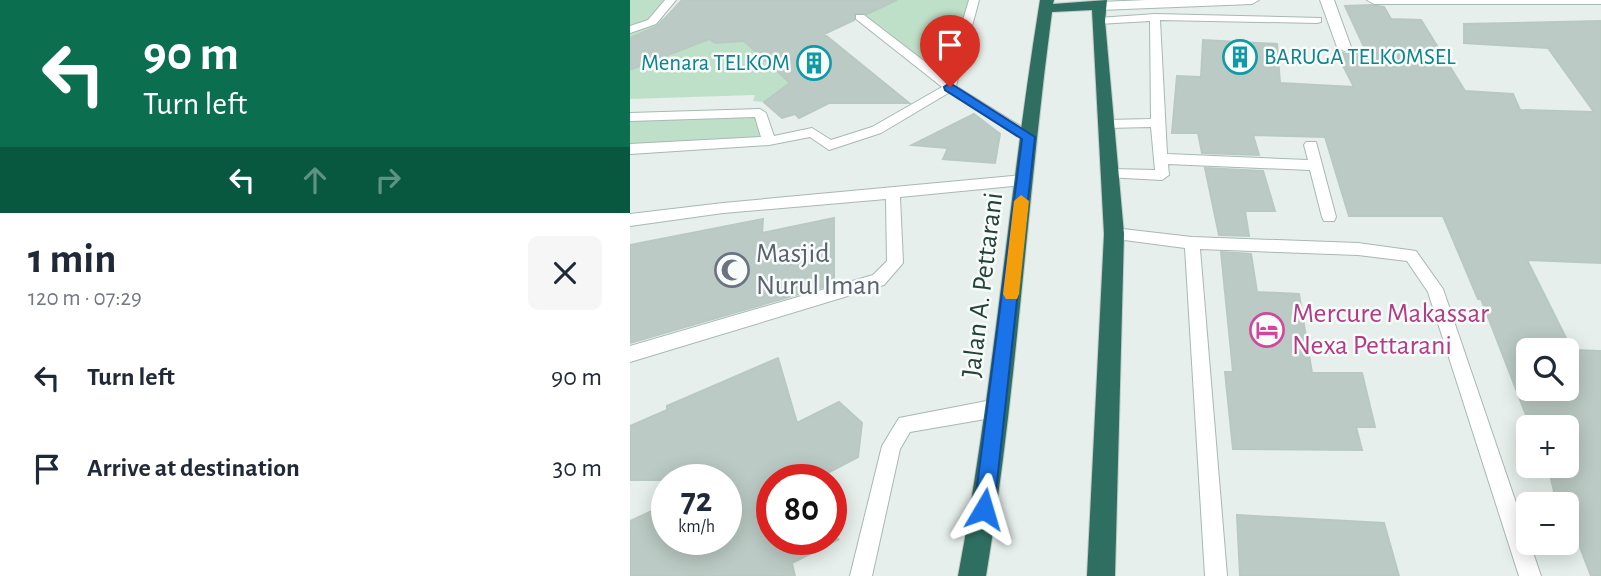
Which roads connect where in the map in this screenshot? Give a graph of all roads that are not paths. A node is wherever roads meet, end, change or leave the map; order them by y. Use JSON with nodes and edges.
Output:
{"nodes":[{"id":1,"x":671,"y":0,"type":"edge"},
{"id":2,"x":974,"y":0,"type":"edge"},
{"id":3,"x":1252,"y":0,"type":"edge"},
{"id":4,"x":1327,"y":0,"type":"edge"},
{"id":5,"x":1374,"y":0,"type":"edge"},
{"id":6,"x":1601,"y":0,"type":"edge"},
{"id":7,"x":1438,"y":1,"type":"edge"},
{"id":8,"x":1048,"y":4,"type":"edge"},
{"id":9,"x":1099,"y":9,"type":"edge"},
{"id":10,"x":860,"y":17,"type":"dead end"},
{"id":11,"x":1155,"y":17,"type":"junction"},
{"id":12,"x":1317,"y":20,"type":"dead end"},
{"id":13,"x":630,"y":30,"type":"edge"},
{"id":14,"x":1344,"y":47,"type":"dead end"},
{"id":15,"x":950,"y":87,"type":"junction"},
{"id":16,"x":630,"y":117,"type":"edge"},
{"id":17,"x":1157,"y":123,"type":"junction"},
{"id":18,"x":1106,"y":124,"type":"junction"},
{"id":19,"x":1028,"y":137,"type":"junction"},
{"id":20,"x":769,"y":141,"type":"junction"},
{"id":21,"x":1311,"y":145,"type":"dead end"},
{"id":22,"x":630,"y":149,"type":"edge"},
{"id":23,"x":1161,"y":159,"type":"junction"},
{"id":24,"x":1316,"y":165,"type":"junction"},
{"id":25,"x":1111,"y":174,"type":"junction"},
{"id":26,"x":1024,"y":180,"type":"junction"},
{"id":27,"x":893,"y":193,"type":"junction"},
{"id":28,"x":1329,"y":217,"type":"dead end"},
{"id":29,"x":630,"y":220,"type":"edge"},
{"id":30,"x":1114,"y":234,"type":"junction"},
{"id":31,"x":1192,"y":243,"type":"junction"},
{"id":32,"x":630,"y":354,"type":"edge"},
{"id":33,"x":997,"y":408,"type":"junction"},
{"id":34,"x":861,"y":576,"type":"edge"},
{"id":35,"x":972,"y":576,"type":"edge"},
{"id":36,"x":1101,"y":576,"type":"edge"},
{"id":37,"x":1216,"y":576,"type":"edge"},
{"id":38,"x":1530,"y":576,"type":"edge"}],
"edges":[{"from":1,"to":13,"type":"lane"},
{"from":2,"to":15,"type":"lane"},
{"from":3,"to":9,"type":"street"},
{"from":4,"to":14,"type":"street"},
{"from":5,"to":7,"type":"street"},
{"from":6,"to":7,"type":"street"},
{"from":8,"to":9,"type":"highway"},
{"from":8,"to":19,"type":"highway","name":"Jalan A. Pettarani"},
{"from":9,"to":11,"type":"lane"},
{"from":9,"to":18,"type":"highway"},
{"from":10,"to":15,"type":"lane"},
{"from":11,"to":12,"type":"lane"},
{"from":11,"to":17,"type":"lane"},
{"from":15,"to":19,"type":"lane"},
{"from":15,"to":20,"type":"lane"},
{"from":16,"to":20,"type":"lane"},
{"from":17,"to":18,"type":"lane"},
{"from":17,"to":23,"type":"lane"},
{"from":18,"to":25,"type":"highway"},
{"from":19,"to":26,"type":"highway","name":"Jalan A. Pettarani"},
{"from":20,"to":22,"type":"lane"},
{"from":21,"to":24,"type":"lane"},
{"from":23,"to":24,"type":"lane"},
{"from":23,"to":25,"type":"lane"},
{"from":24,"to":28,"type":"lane"},
{"from":25,"to":30,"type":"highway"},
{"from":26,"to":27,"type":"lane"},
{"from":26,"to":33,"type":"highway","name":"Jalan A. Pettarani"},
{"from":27,"to":29,"type":"lane"},
{"from":27,"to":32,"type":"lane"},
{"from":30,"to":31,"type":"lane"},
{"from":30,"to":36,"type":"highway"},
{"from":31,"to":37,"type":"lane"},
{"from":31,"to":38,"type":"lane"},
{"from":33,"to":34,"type":"lane"},
{"from":33,"to":35,"type":"highway","name":"Jalan A. Pettarani"}]}
